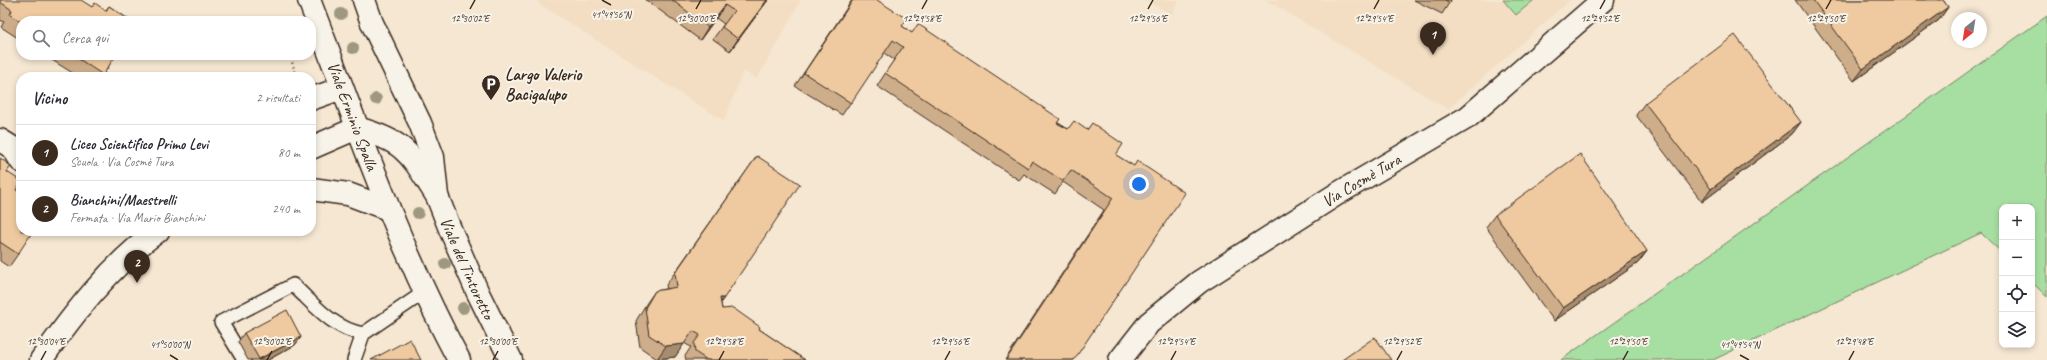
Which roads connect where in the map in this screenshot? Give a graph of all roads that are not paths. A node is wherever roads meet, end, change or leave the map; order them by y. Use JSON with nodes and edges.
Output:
{"nodes":[{"id":1,"x":309,"y":0,"type":"edge"},
{"id":2,"x":364,"y":0,"type":"edge"},
{"id":3,"x":1603,"y":0,"type":"edge"},
{"id":4,"x":315,"y":16,"type":"edge"},
{"id":5,"x":316,"y":19,"type":"edge"},
{"id":6,"x":342,"y":88,"type":"junction"},
{"id":7,"x":316,"y":97,"type":"edge"},
{"id":8,"x":357,"y":128,"type":"junction"},
{"id":9,"x":0,"y":140,"type":"edge"},
{"id":10,"x":316,"y":146,"type":"edge"},
{"id":11,"x":16,"y":153,"type":"edge"},
{"id":12,"x":316,"y":189,"type":"edge"},
{"id":13,"x":437,"y":196,"type":"junction"},
{"id":14,"x":388,"y":209,"type":"junction"},
{"id":15,"x":151,"y":236,"type":"edge"},
{"id":16,"x":426,"y":291,"type":"junction"},
{"id":17,"x":363,"y":334,"type":"junction"},
{"id":18,"x":41,"y":360,"type":"edge"},
{"id":19,"x":244,"y":360,"type":"edge"},
{"id":20,"x":354,"y":360,"type":"edge"},
{"id":21,"x":460,"y":360,"type":"edge"},
{"id":22,"x":511,"y":360,"type":"edge"},
{"id":23,"x":1120,"y":360,"type":"edge"}],
"edges":[{"from":1,"to":4,"type":"street","name":"Viale Erminio Spalla"},
{"from":2,"to":13,"type":"street"},
{"from":3,"to":23,"type":"street","name":"Via Cosmè Tura"},
{"from":5,"to":6,"type":"street","name":"Viale Erminio Spalla"},
{"from":6,"to":7,"type":"street"},
{"from":6,"to":8,"type":"street","name":"Viale Erminio Spalla"},
{"from":8,"to":10,"type":"street"},
{"from":8,"to":13,"type":"street"},
{"from":8,"to":14,"type":"street","name":"Viale Erminio Spalla"},
{"from":9,"to":11,"type":"street"},
{"from":12,"to":14,"type":"street"},
{"from":13,"to":22,"type":"street","name":"Viale del Tintoretto"},
{"from":14,"to":16,"type":"street"},
{"from":15,"to":18,"type":"street"},
{"from":16,"to":17,"type":"lane"},
{"from":16,"to":21,"type":"street"},
{"from":17,"to":19,"type":"lane"},
{"from":17,"to":20,"type":"lane"}]}
